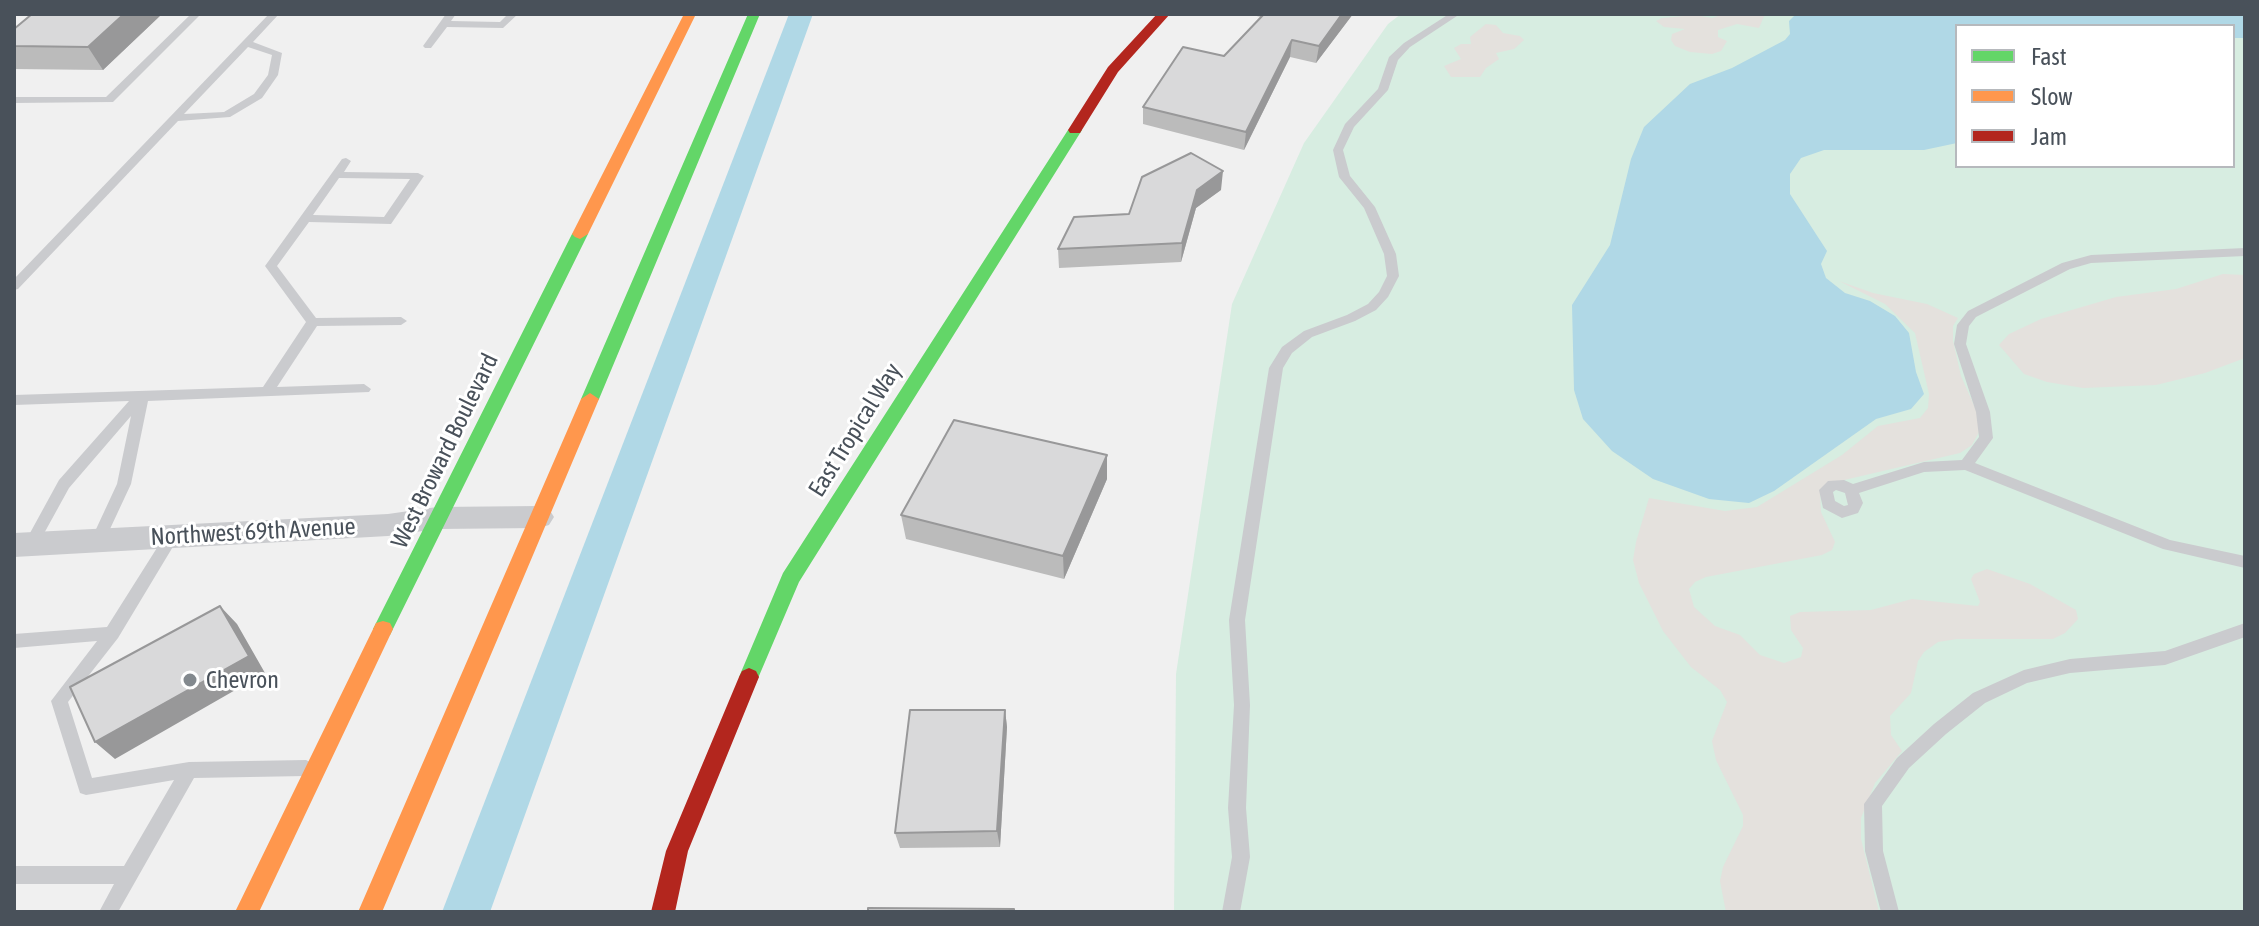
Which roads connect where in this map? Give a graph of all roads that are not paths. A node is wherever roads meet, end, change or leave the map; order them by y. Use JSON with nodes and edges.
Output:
{"nodes":[{"id":1,"x":196,"y":14,"type":"edge"},
{"id":2,"x":274,"y":14,"type":"edge"},
{"id":3,"x":451,"y":14,"type":"edge"},
{"id":4,"x":513,"y":14,"type":"edge"},
{"id":5,"x":690,"y":14,"type":"edge"},
{"id":6,"x":754,"y":14,"type":"edge"},
{"id":7,"x":1164,"y":14,"type":"edge"},
{"id":8,"x":1455,"y":14,"type":"edge"},
{"id":9,"x":443,"y":24,"type":"junction"},
{"id":10,"x":246,"y":43,"type":"junction"},
{"id":11,"x":428,"y":46,"type":"dead end"},
{"id":12,"x":14,"y":100,"type":"edge"},
{"id":13,"x":175,"y":118,"type":"junction"},
{"id":14,"x":346,"y":161,"type":"dead end"},
{"id":15,"x":336,"y":175,"type":"junction"},
{"id":16,"x":305,"y":218,"type":"junction"},
{"id":17,"x":2245,"y":252,"type":"edge"},
{"id":18,"x":14,"y":286,"type":"edge"},
{"id":19,"x":401,"y":321,"type":"dead end"},
{"id":20,"x":313,"y":322,"type":"junction"},
{"id":21,"x":364,"y":389,"type":"dead end"},
{"id":22,"x":267,"y":392,"type":"junction"},
{"id":23,"x":142,"y":395,"type":"junction"},
{"id":24,"x":14,"y":400,"type":"edge"},
{"id":25,"x":1966,"y":465,"type":"junction"},
{"id":26,"x":1851,"y":490,"type":"dead end"},
{"id":27,"x":539,"y":517,"type":"junction"},
{"id":28,"x":437,"y":518,"type":"junction"},
{"id":29,"x":172,"y":536,"type":"junction"},
{"id":30,"x":98,"y":540,"type":"junction"},
{"id":31,"x":22,"y":544,"type":"edge"},
{"id":32,"x":2245,"y":562,"type":"edge"},
{"id":33,"x":2245,"y":630,"type":"edge"},
{"id":34,"x":112,"y":633,"type":"junction"},
{"id":35,"x":14,"y":641,"type":"edge"},
{"id":36,"x":318,"y":768,"type":"junction"},
{"id":37,"x":189,"y":770,"type":"junction"},
{"id":38,"x":14,"y":875,"type":"edge"},
{"id":39,"x":129,"y":875,"type":"junction"},
{"id":40,"x":108,"y":912,"type":"edge"},
{"id":41,"x":247,"y":912,"type":"edge"},
{"id":42,"x":370,"y":912,"type":"edge"},
{"id":43,"x":663,"y":912,"type":"edge"},
{"id":44,"x":1231,"y":912,"type":"edge"},
{"id":45,"x":1890,"y":912,"type":"edge"}],
"edges":[{"from":1,"to":12,"type":"lane"},
{"from":2,"to":10,"type":"lane"},
{"from":3,"to":9,"type":"lane"},
{"from":4,"to":9,"type":"lane"},
{"from":5,"to":28,"type":"main road","name":"West Broward Boulevard"},
{"from":6,"to":27,"type":"main road"},
{"from":7,"to":43,"type":"main road","name":"East Tropical Way"},
{"from":8,"to":44,"type":"lane"},
{"from":9,"to":11,"type":"lane"},
{"from":10,"to":13,"type":"lane"},
{"from":10,"to":13,"type":"lane"},
{"from":13,"to":18,"type":"lane"},
{"from":14,"to":15,"type":"lane"},
{"from":15,"to":16,"type":"lane"},
{"from":15,"to":16,"type":"lane"},
{"from":16,"to":20,"type":"lane"},
{"from":17,"to":25,"type":"lane"},
{"from":19,"to":20,"type":"lane"},
{"from":20,"to":22,"type":"lane"},
{"from":21,"to":22,"type":"lane"},
{"from":22,"to":23,"type":"lane"},
{"from":23,"to":24,"type":"lane"},
{"from":23,"to":30,"type":"lane"},
{"from":23,"to":31,"type":"lane"},
{"from":25,"to":26,"type":"lane"},
{"from":25,"to":32,"type":"lane"},
{"from":27,"to":28,"type":"street","name":"Northwest 69th Avenue"},
{"from":27,"to":42,"type":"main road"},
{"from":28,"to":29,"type":"street","name":"Northwest 69th Avenue"},
{"from":28,"to":36,"type":"main road","name":"West Broward Boulevard"},
{"from":29,"to":30,"type":"street","name":"Northwest 69th Avenue"},
{"from":29,"to":34,"type":"lane"},
{"from":30,"to":31,"type":"street","name":"Northwest 69th Avenue"},
{"from":33,"to":45,"type":"lane"},
{"from":34,"to":35,"type":"lane"},
{"from":34,"to":37,"type":"lane"},
{"from":36,"to":37,"type":"lane"},
{"from":36,"to":41,"type":"main road","name":"West Broward Boulevard"},
{"from":37,"to":39,"type":"lane"},
{"from":38,"to":39,"type":"lane"},
{"from":39,"to":40,"type":"lane"}]}
